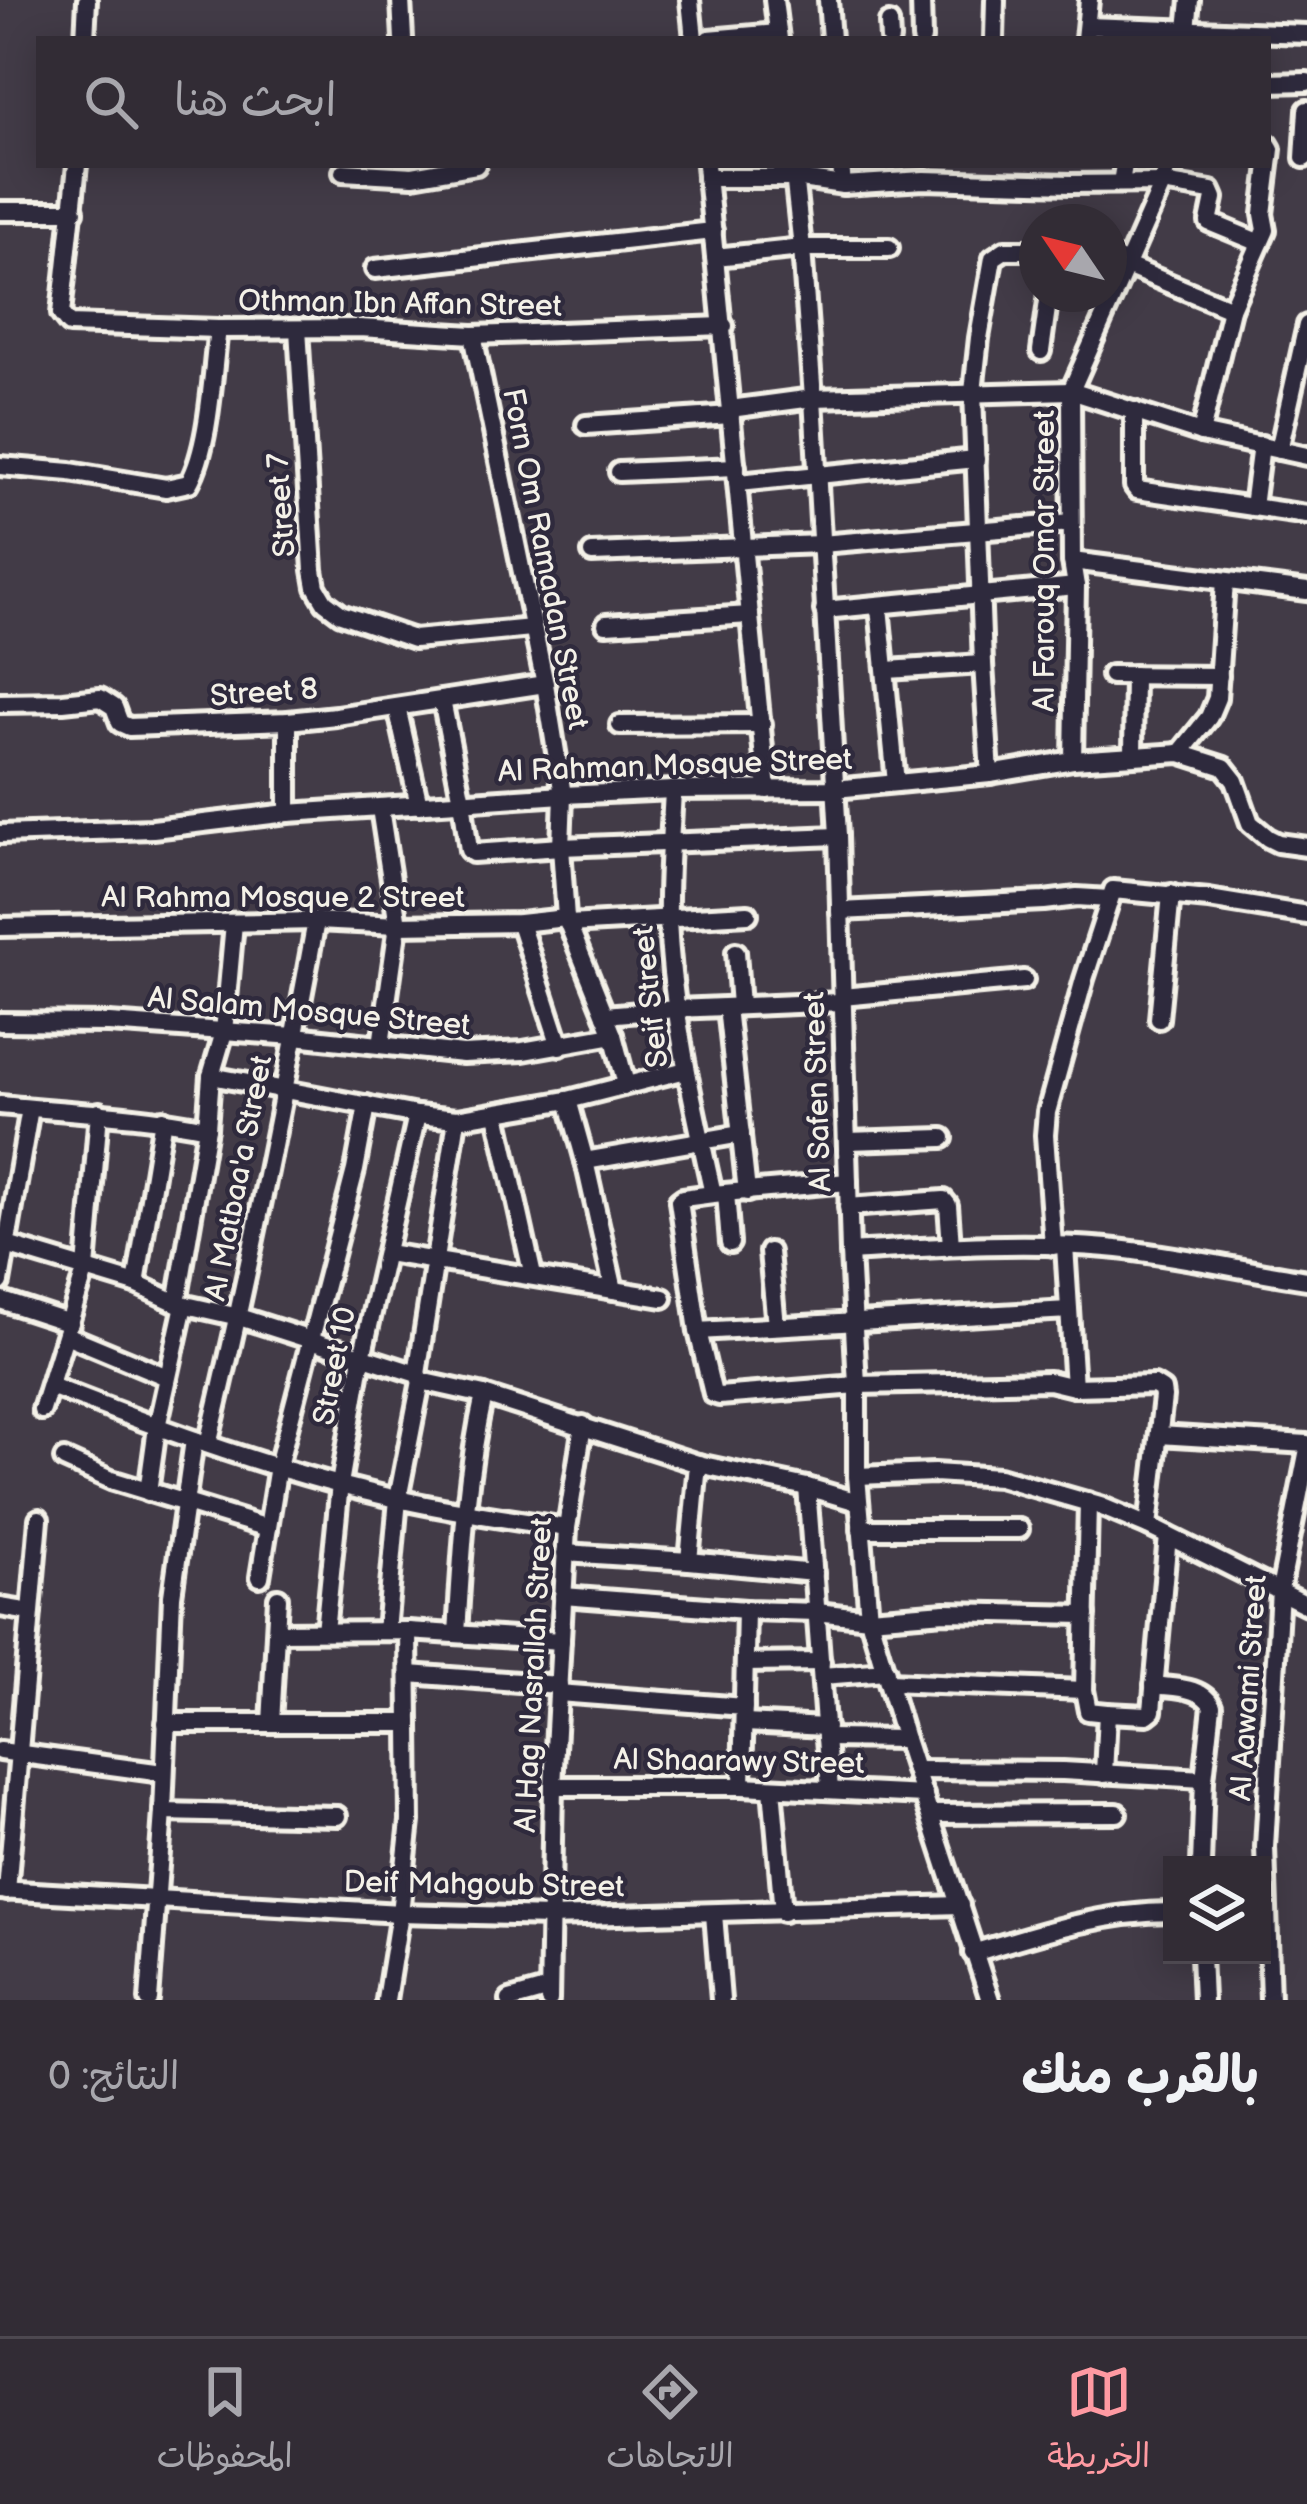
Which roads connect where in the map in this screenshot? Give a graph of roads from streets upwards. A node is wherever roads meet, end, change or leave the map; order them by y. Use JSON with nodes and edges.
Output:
{"nodes":[{"id":1,"x":88,"y":0,"type":"edge"},
{"id":2,"x":401,"y":0,"type":"edge"},
{"id":3,"x":690,"y":0,"type":"edge"},
{"id":4,"x":774,"y":0,"type":"edge"},
{"id":5,"x":828,"y":0,"type":"edge"},
{"id":6,"x":921,"y":0,"type":"edge"},
{"id":7,"x":995,"y":0,"type":"edge"},
{"id":8,"x":1089,"y":0,"type":"edge"},
{"id":9,"x":1190,"y":0,"type":"edge"},
{"id":10,"x":1086,"y":33,"type":"edge"},
{"id":11,"x":1187,"y":34,"type":"edge"},
{"id":12,"x":1307,"y":34,"type":"edge"},
{"id":13,"x":85,"y":36,"type":"edge"},
{"id":14,"x":404,"y":36,"type":"edge"},
{"id":15,"x":694,"y":36,"type":"edge"},
{"id":16,"x":778,"y":36,"type":"edge"},
{"id":17,"x":831,"y":36,"type":"edge"},
{"id":18,"x":922,"y":36,"type":"edge"},
{"id":19,"x":994,"y":36,"type":"edge"},
{"id":20,"x":1307,"y":82,"type":"edge"},
{"id":21,"x":1271,"y":83,"type":"edge"},
{"id":22,"x":1307,"y":110,"type":"edge"},
{"id":23,"x":1271,"y":150,"type":"edge"},
{"id":24,"x":1305,"y":158,"type":"edge"},
{"id":25,"x":76,"y":168,"type":"edge"},
{"id":26,"x":444,"y":168,"type":"edge"},
{"id":27,"x":842,"y":168,"type":"edge"},
{"id":28,"x":1267,"y":168,"type":"edge"},
{"id":29,"x":413,"y":171,"type":"edge"},
{"id":30,"x":707,"y":171,"type":"edge"},
{"id":31,"x":793,"y":171,"type":"edge"},
{"id":32,"x":343,"y":172,"type":"dead end"},
{"id":33,"x":924,"y":173,"type":"edge"},
{"id":34,"x":991,"y":174,"type":"edge"},
{"id":35,"x":1123,"y":174,"type":"edge"},
{"id":36,"x":1165,"y":174,"type":"edge"},
{"id":37,"x":1071,"y":175,"type":"edge"},
{"id":38,"x":843,"y":185,"type":"junction"},
{"id":39,"x":0,"y":211,"type":"edge"},
{"id":40,"x":74,"y":211,"type":"junction"},
{"id":41,"x":713,"y":232,"type":"junction"},
{"id":42,"x":1260,"y":243,"type":"junction"},
{"id":43,"x":802,"y":248,"type":"junction"},
{"id":44,"x":889,"y":248,"type":"dead end"},
{"id":45,"x":1019,"y":250,"type":"edge"},
{"id":46,"x":715,"y":257,"type":"junction"},
{"id":47,"x":1128,"y":264,"type":"junction"},
{"id":48,"x":375,"y":269,"type":"dead end"},
{"id":49,"x":1231,"y":309,"type":"junction"},
{"id":50,"x":1046,"y":312,"type":"edge"},
{"id":51,"x":724,"y":326,"type":"junction"},
{"id":52,"x":1307,"y":326,"type":"edge"},
{"id":53,"x":218,"y":329,"type":"junction"},
{"id":54,"x":298,"y":329,"type":"junction"},
{"id":55,"x":472,"y":335,"type":"junction"},
{"id":56,"x":1041,"y":351,"type":"dead end"},
{"id":57,"x":1303,"y":354,"type":"edge"},
{"id":58,"x":1071,"y":391,"type":"junction"},
{"id":59,"x":973,"y":392,"type":"junction"},
{"id":60,"x":812,"y":398,"type":"junction"},
{"id":61,"x":1134,"y":411,"type":"junction"},
{"id":62,"x":730,"y":412,"type":"junction"},
{"id":63,"x":586,"y":425,"type":"dead end"},
{"id":64,"x":1201,"y":433,"type":"junction"},
{"id":65,"x":1270,"y":447,"type":"junction"},
{"id":66,"x":1307,"y":456,"type":"edge"},
{"id":67,"x":976,"y":459,"type":"junction"},
{"id":68,"x":0,"y":466,"type":"edge"},
{"id":69,"x":619,"y":472,"type":"dead end"},
{"id":70,"x":737,"y":475,"type":"junction"},
{"id":71,"x":816,"y":475,"type":"junction"},
{"id":72,"x":1253,"y":507,"type":"junction"},
{"id":73,"x":1307,"y":515,"type":"edge"},
{"id":74,"x":1071,"y":523,"type":"junction"},
{"id":75,"x":977,"y":530,"type":"junction"},
{"id":76,"x":820,"y":544,"type":"junction"},
{"id":77,"x":743,"y":546,"type":"junction"},
{"id":78,"x":592,"y":553,"type":"dead end"},
{"id":79,"x":1072,"y":561,"type":"junction"},
{"id":80,"x":1225,"y":581,"type":"junction"},
{"id":81,"x":1076,"y":586,"type":"junction"},
{"id":82,"x":1307,"y":591,"type":"edge"},
{"id":83,"x":980,"y":596,"type":"junction"},
{"id":84,"x":879,"y":607,"type":"junction"},
{"id":85,"x":824,"y":610,"type":"junction"},
{"id":86,"x":750,"y":615,"type":"junction"},
{"id":87,"x":606,"y":624,"type":"dead end"},
{"id":88,"x":532,"y":628,"type":"junction"},
{"id":89,"x":982,"y":664,"type":"junction"},
{"id":90,"x":887,"y":670,"type":"junction"},
{"id":91,"x":1111,"y":675,"type":"dead end"},
{"id":92,"x":1134,"y":675,"type":"junction"},
{"id":93,"x":1220,"y":676,"type":"junction"},
{"id":94,"x":545,"y":684,"type":"junction"},
{"id":95,"x":442,"y":700,"type":"junction"},
{"id":96,"x":0,"y":704,"type":"edge"},
{"id":97,"x":397,"y":706,"type":"junction"},
{"id":98,"x":288,"y":721,"type":"junction"},
{"id":99,"x":762,"y":724,"type":"junction"},
{"id":100,"x":620,"y":725,"type":"dead end"},
{"id":101,"x":1180,"y":753,"type":"junction"},
{"id":102,"x":1133,"y":754,"type":"junction"},
{"id":103,"x":1073,"y":760,"type":"junction"},
{"id":104,"x":990,"y":774,"type":"junction"},
{"id":105,"x":896,"y":782,"type":"junction"},
{"id":106,"x":673,"y":790,"type":"junction"},
{"id":107,"x":767,"y":790,"type":"junction"},
{"id":108,"x":835,"y":790,"type":"junction"},
{"id":109,"x":563,"y":795,"type":"junction"},
{"id":110,"x":463,"y":801,"type":"junction"},
{"id":111,"x":419,"y":805,"type":"junction"},
{"id":112,"x":380,"y":808,"type":"junction"},
{"id":113,"x":288,"y":813,"type":"junction"},
{"id":114,"x":0,"y":834,"type":"edge"},
{"id":115,"x":838,"y":836,"type":"junction"},
{"id":116,"x":670,"y":843,"type":"junction"},
{"id":117,"x":561,"y":847,"type":"junction"},
{"id":118,"x":1307,"y":848,"type":"edge"},
{"id":119,"x":1171,"y":894,"type":"junction"},
{"id":120,"x":1109,"y":899,"type":"junction"},
{"id":121,"x":840,"y":910,"type":"junction"},
{"id":122,"x":748,"y":914,"type":"dead end"},
{"id":123,"x":1307,"y":915,"type":"edge"},
{"id":124,"x":668,"y":920,"type":"junction"},
{"id":125,"x":316,"y":921,"type":"junction"},
{"id":126,"x":567,"y":921,"type":"junction"},
{"id":127,"x":234,"y":923,"type":"junction"},
{"id":128,"x":520,"y":923,"type":"junction"},
{"id":129,"x":398,"y":925,"type":"junction"},
{"id":130,"x":0,"y":926,"type":"edge"},
{"id":131,"x":736,"y":952,"type":"dead end"},
{"id":132,"x":1024,"y":980,"type":"dead end"},
{"id":133,"x":842,"y":1000,"type":"junction"},
{"id":134,"x":733,"y":1006,"type":"junction"},
{"id":135,"x":676,"y":1009,"type":"junction"},
{"id":136,"x":605,"y":1015,"type":"junction"},
{"id":137,"x":1159,"y":1018,"type":"dead end"},
{"id":138,"x":0,"y":1022,"type":"edge"},
{"id":139,"x":224,"y":1032,"type":"junction"},
{"id":140,"x":613,"y":1035,"type":"junction"},
{"id":141,"x":295,"y":1036,"type":"junction"},
{"id":142,"x":381,"y":1045,"type":"junction"},
{"id":143,"x":560,"y":1046,"type":"junction"},
{"id":144,"x":686,"y":1070,"type":"junction"},
{"id":145,"x":212,"y":1076,"type":"junction"},
{"id":146,"x":626,"y":1084,"type":"junction"},
{"id":147,"x":286,"y":1089,"type":"junction"},
{"id":148,"x":568,"y":1100,"type":"junction"},
{"id":149,"x":0,"y":1105,"type":"edge"},
{"id":150,"x":367,"y":1105,"type":"junction"},
{"id":151,"x":29,"y":1108,"type":"junction"},
{"id":152,"x":99,"y":1112,"type":"junction"},
{"id":153,"x":496,"y":1114,"type":"junction"},
{"id":154,"x":417,"y":1115,"type":"junction"},
{"id":155,"x":163,"y":1119,"type":"junction"},
{"id":156,"x":457,"y":1119,"type":"junction"},
{"id":157,"x":207,"y":1128,"type":"junction"},
{"id":158,"x":741,"y":1134,"type":"junction"},
{"id":159,"x":943,"y":1138,"type":"dead end"},
{"id":160,"x":701,"y":1139,"type":"junction"},
{"id":161,"x":847,"y":1141,"type":"junction"},
{"id":162,"x":585,"y":1161,"type":"junction"},
{"id":163,"x":848,"y":1182,"type":"junction"},
{"id":164,"x":747,"y":1192,"type":"junction"},
{"id":165,"x":719,"y":1194,"type":"junction"},
{"id":166,"x":848,"y":1208,"type":"junction"},
{"id":167,"x":730,"y":1243,"type":"dead end"},
{"id":168,"x":4,"y":1245,"type":"edge"},
{"id":169,"x":951,"y":1246,"type":"junction"},
{"id":170,"x":1059,"y":1246,"type":"junction"},
{"id":171,"x":769,"y":1252,"type":"dead end"},
{"id":172,"x":850,"y":1252,"type":"junction"},
{"id":173,"x":387,"y":1253,"type":"junction"},
{"id":174,"x":436,"y":1259,"type":"junction"},
{"id":175,"x":86,"y":1268,"type":"junction"},
{"id":176,"x":532,"y":1276,"type":"junction"},
{"id":177,"x":1307,"y":1280,"type":"edge"},
{"id":178,"x":0,"y":1282,"type":"edge"},
{"id":179,"x":136,"y":1284,"type":"junction"},
{"id":180,"x":614,"y":1290,"type":"junction"},
{"id":181,"x":663,"y":1298,"type":"dead end"},
{"id":182,"x":0,"y":1300,"type":"edge"},
{"id":183,"x":181,"y":1304,"type":"junction"},
{"id":184,"x":1069,"y":1310,"type":"junction"},
{"id":185,"x":239,"y":1318,"type":"junction"},
{"id":186,"x":854,"y":1323,"type":"junction"},
{"id":187,"x":776,"y":1327,"type":"junction"},
{"id":188,"x":68,"y":1329,"type":"junction"},
{"id":189,"x":698,"y":1331,"type":"junction"},
{"id":190,"x":312,"y":1342,"type":"junction"},
{"id":191,"x":362,"y":1357,"type":"junction"},
{"id":192,"x":167,"y":1377,"type":"junction"},
{"id":193,"x":419,"y":1378,"type":"junction"},
{"id":194,"x":857,"y":1384,"type":"junction"},
{"id":195,"x":51,"y":1386,"type":"junction"},
{"id":196,"x":1074,"y":1387,"type":"junction"},
{"id":197,"x":484,"y":1395,"type":"junction"},
{"id":198,"x":42,"y":1410,"type":"dead end"},
{"id":199,"x":583,"y":1425,"type":"junction"},
{"id":200,"x":157,"y":1427,"type":"junction"},
{"id":201,"x":1159,"y":1435,"type":"junction"},
{"id":202,"x":201,"y":1442,"type":"junction"},
{"id":203,"x":1307,"y":1444,"type":"edge"},
{"id":204,"x":1307,"y":1454,"type":"edge"},
{"id":205,"x":64,"y":1459,"type":"dead end"},
{"id":206,"x":698,"y":1464,"type":"junction"},
{"id":207,"x":278,"y":1466,"type":"junction"},
{"id":208,"x":856,"y":1476,"type":"junction"},
{"id":209,"x":340,"y":1484,"type":"junction"},
{"id":210,"x":807,"y":1487,"type":"junction"},
{"id":211,"x":148,"y":1492,"type":"junction"},
{"id":212,"x":398,"y":1499,"type":"junction"},
{"id":213,"x":858,"y":1502,"type":"junction"},
{"id":214,"x":1088,"y":1502,"type":"junction"},
{"id":215,"x":185,"y":1504,"type":"junction"},
{"id":216,"x":464,"y":1513,"type":"junction"},
{"id":217,"x":1301,"y":1513,"type":"edge"},
{"id":218,"x":39,"y":1519,"type":"dead end"},
{"id":219,"x":1148,"y":1526,"type":"junction"},
{"id":220,"x":268,"y":1528,"type":"junction"},
{"id":221,"x":567,"y":1528,"type":"junction"},
{"id":222,"x":861,"y":1529,"type":"junction"},
{"id":223,"x":1019,"y":1529,"type":"dead end"},
{"id":224,"x":1168,"y":1536,"type":"junction"},
{"id":225,"x":566,"y":1553,"type":"junction"},
{"id":226,"x":689,"y":1561,"type":"junction"},
{"id":227,"x":814,"y":1573,"type":"junction"},
{"id":228,"x":260,"y":1577,"type":"dead end"},
{"id":229,"x":1280,"y":1590,"type":"junction"},
{"id":230,"x":563,"y":1596,"type":"junction"},
{"id":231,"x":278,"y":1598,"type":"dead end"},
{"id":232,"x":1307,"y":1605,"type":"edge"},
{"id":233,"x":0,"y":1607,"type":"edge"},
{"id":234,"x":746,"y":1610,"type":"junction"},
{"id":235,"x":31,"y":1612,"type":"junction"},
{"id":236,"x":817,"y":1612,"type":"junction"},
{"id":237,"x":1086,"y":1615,"type":"junction"},
{"id":238,"x":869,"y":1618,"type":"junction"},
{"id":239,"x":326,"y":1631,"type":"junction"},
{"id":240,"x":386,"y":1631,"type":"junction"},
{"id":241,"x":408,"y":1631,"type":"junction"},
{"id":242,"x":277,"y":1632,"type":"junction"},
{"id":243,"x":457,"y":1634,"type":"junction"},
{"id":244,"x":561,"y":1641,"type":"junction"},
{"id":245,"x":745,"y":1664,"type":"junction"},
{"id":246,"x":822,"y":1669,"type":"junction"},
{"id":247,"x":409,"y":1674,"type":"junction"},
{"id":248,"x":888,"y":1677,"type":"junction"},
{"id":249,"x":1154,"y":1685,"type":"junction"},
{"id":250,"x":558,"y":1689,"type":"junction"},
{"id":251,"x":1084,"y":1690,"type":"junction"},
{"id":252,"x":1107,"y":1713,"type":"junction"},
{"id":253,"x":744,"y":1715,"type":"junction"},
{"id":254,"x":166,"y":1723,"type":"junction"},
{"id":255,"x":271,"y":1723,"type":"junction"},
{"id":256,"x":409,"y":1723,"type":"junction"},
{"id":257,"x":826,"y":1732,"type":"junction"},
{"id":258,"x":905,"y":1739,"type":"junction"},
{"id":259,"x":9,"y":1753,"type":"edge"},
{"id":260,"x":915,"y":1770,"type":"junction"},
{"id":261,"x":163,"y":1773,"type":"junction"},
{"id":262,"x":1104,"y":1774,"type":"junction"},
{"id":263,"x":1204,"y":1779,"type":"junction"},
{"id":264,"x":554,"y":1786,"type":"junction"},
{"id":265,"x":742,"y":1786,"type":"junction"},
{"id":266,"x":772,"y":1788,"type":"junction"},
{"id":267,"x":830,"y":1790,"type":"junction"},
{"id":268,"x":924,"y":1795,"type":"junction"},
{"id":269,"x":163,"y":1812,"type":"junction"},
{"id":270,"x":931,"y":1814,"type":"junction"},
{"id":271,"x":1117,"y":1814,"type":"dead end"},
{"id":272,"x":337,"y":1816,"type":"dead end"},
{"id":273,"x":1202,"y":1856,"type":"edge"},
{"id":274,"x":4,"y":1891,"type":"edge"},
{"id":275,"x":157,"y":1897,"type":"junction"},
{"id":276,"x":960,"y":1905,"type":"junction"},
{"id":277,"x":400,"y":1912,"type":"junction"},
{"id":278,"x":783,"y":1912,"type":"junction"},
{"id":279,"x":1163,"y":1912,"type":"edge"},
{"id":280,"x":714,"y":1914,"type":"junction"},
{"id":281,"x":550,"y":1917,"type":"junction"},
{"id":282,"x":973,"y":1953,"type":"junction"},
{"id":283,"x":1201,"y":1964,"type":"edge"},
{"id":284,"x":549,"y":1995,"type":"edge"},
{"id":285,"x":149,"y":2000,"type":"edge"},
{"id":286,"x":386,"y":2000,"type":"edge"},
{"id":287,"x":510,"y":2000,"type":"edge"},
{"id":288,"x":721,"y":2000,"type":"edge"},
{"id":289,"x":990,"y":2000,"type":"edge"},
{"id":290,"x":1203,"y":2000,"type":"edge"},
{"id":291,"x":1270,"y":2000,"type":"edge"}],
"edges":[{"from":1,"to":13,"type":"street"},
{"from":2,"to":14,"type":"street"},
{"from":3,"to":15,"type":"street"},
{"from":4,"to":16,"type":"street"},
{"from":5,"to":17,"type":"street"},
{"from":6,"to":18,"type":"street"},
{"from":7,"to":19,"type":"street"},
{"from":8,"to":10,"type":"street"},
{"from":9,"to":11,"type":"street"},
{"from":10,"to":11,"type":"street"},
{"from":11,"to":12,"type":"street"},
{"from":20,"to":21,"type":"street"},
{"from":22,"to":24,"type":"street"},
{"from":23,"to":24,"type":"street"},
{"from":25,"to":40,"type":"street"},
{"from":26,"to":29,"type":"street"},
{"from":27,"to":38,"type":"street"},
{"from":28,"to":42,"type":"street"},
{"from":29,"to":32,"type":"street"},
{"from":30,"to":31,"type":"street"},
{"from":30,"to":41,"type":"street"},
{"from":31,"to":38,"type":"street"},
{"from":31,"to":43,"type":"street","name":"Al Safen Street"},
{"from":33,"to":34,"type":"street"},
{"from":33,"to":38,"type":"street"},
{"from":34,"to":37,"type":"street"},
{"from":35,"to":36,"type":"street"},
{"from":35,"to":37,"type":"street"},
{"from":36,"to":42,"type":"street"},
{"from":36,"to":47,"type":"street","name":"Al Farouq Omar Street"},
{"from":39,"to":40,"type":"street"},
{"from":40,"to":53,"type":"street","name":"Othman Ibn Affan Street"},
{"from":41,"to":46,"type":"street"},
{"from":41,"to":48,"type":"street"},
{"from":42,"to":49,"type":"street"},
{"from":43,"to":44,"type":"street"},
{"from":43,"to":46,"type":"street"},
{"from":43,"to":60,"type":"street","name":"Al Safen Street"},
{"from":45,"to":59,"type":"street"},
{"from":46,"to":51,"type":"street"},
{"from":47,"to":49,"type":"street"},
{"from":47,"to":58,"type":"street","name":"Al Farouq Omar Street"},
{"from":49,"to":64,"type":"street"},
{"from":50,"to":56,"type":"street"},
{"from":51,"to":55,"type":"street","name":"Othman Ibn Affan Street"},
{"from":51,"to":62,"type":"street"},
{"from":52,"to":57,"type":"street"},
{"from":53,"to":54,"type":"street","name":"Othman Ibn Affan Street"},
{"from":53,"to":68,"type":"street"},
{"from":54,"to":55,"type":"street","name":"Othman Ibn Affan Street"},
{"from":54,"to":88,"type":"street","name":"Street 7"},
{"from":55,"to":88,"type":"street","name":"Forn Om Ramadan Street"},
{"from":57,"to":65,"type":"street"},
{"from":58,"to":59,"type":"street"},
{"from":58,"to":61,"type":"street"},
{"from":58,"to":74,"type":"street","name":"Al Farouq Omar Street"},
{"from":59,"to":60,"type":"street"},
{"from":59,"to":67,"type":"street"},
{"from":60,"to":62,"type":"street"},
{"from":60,"to":71,"type":"street","name":"Al Safen Street"},
{"from":61,"to":64,"type":"street"},
{"from":61,"to":72,"type":"street"},
{"from":62,"to":63,"type":"street"},
{"from":62,"to":70,"type":"street"},
{"from":64,"to":65,"type":"street"},
{"from":65,"to":66,"type":"street"},
{"from":65,"to":72,"type":"street"},
{"from":67,"to":71,"type":"street"},
{"from":67,"to":75,"type":"street"},
{"from":69,"to":70,"type":"street"},
{"from":70,"to":71,"type":"street"},
{"from":70,"to":77,"type":"street"},
{"from":71,"to":76,"type":"street","name":"Al Safen Street"},
{"from":72,"to":73,"type":"street"},
{"from":74,"to":75,"type":"street"},
{"from":74,"to":79,"type":"street","name":"Al Farouq Omar Street"},
{"from":75,"to":76,"type":"street"},
{"from":75,"to":83,"type":"street"},
{"from":76,"to":77,"type":"street"},
{"from":76,"to":85,"type":"street","name":"Al Safen Street"},
{"from":77,"to":78,"type":"street"},
{"from":77,"to":86,"type":"street"},
{"from":79,"to":80,"type":"street"},
{"from":79,"to":81,"type":"street","name":"Al Farouq Omar Street"},
{"from":80,"to":82,"type":"street"},
{"from":80,"to":93,"type":"street"},
{"from":81,"to":83,"type":"street"},
{"from":81,"to":103,"type":"street","name":"Al Farouq Omar Street"},
{"from":83,"to":84,"type":"street"},
{"from":83,"to":89,"type":"street"},
{"from":84,"to":85,"type":"street"},
{"from":84,"to":90,"type":"street"},
{"from":85,"to":108,"type":"street","name":"Al Safen Street"},
{"from":86,"to":87,"type":"street"},
{"from":86,"to":99,"type":"street"},
{"from":88,"to":94,"type":"street","name":"Forn Om Ramadan Street"},
{"from":89,"to":90,"type":"street"},
{"from":89,"to":104,"type":"street"},
{"from":90,"to":105,"type":"street"},
{"from":91,"to":92,"type":"street"},
{"from":92,"to":93,"type":"street"},
{"from":92,"to":102,"type":"street"},
{"from":93,"to":101,"type":"street"},
{"from":94,"to":95,"type":"street","name":"Street 8"},
{"from":94,"to":109,"type":"street","name":"Forn Om Ramadan Street"},
{"from":95,"to":97,"type":"street","name":"Street 8"},
{"from":95,"to":110,"type":"street"},
{"from":96,"to":98,"type":"street","name":"Street 8"},
{"from":97,"to":98,"type":"street","name":"Street 8"},
{"from":97,"to":111,"type":"street"},
{"from":98,"to":113,"type":"street"},
{"from":99,"to":100,"type":"street"},
{"from":99,"to":107,"type":"street"},
{"from":101,"to":102,"type":"street","name":"Al Rahman Mosque Street"},
{"from":101,"to":118,"type":"street","name":"Al Rahman Mosque Street"},
{"from":102,"to":103,"type":"street","name":"Al Rahman Mosque Street"},
{"from":103,"to":104,"type":"street","name":"Al Rahman Mosque Street"},
{"from":104,"to":105,"type":"street","name":"Al Rahman Mosque Street"},
{"from":105,"to":108,"type":"street","name":"Al Rahman Mosque Street"},
{"from":106,"to":107,"type":"street","name":"Al Rahman Mosque Street"},
{"from":106,"to":109,"type":"street","name":"Al Rahman Mosque Street"},
{"from":106,"to":116,"type":"street","name":"Seif Street"},
{"from":107,"to":108,"type":"street","name":"Al Rahman Mosque Street"},
{"from":108,"to":115,"type":"street","name":"Al Safen Street"},
{"from":109,"to":110,"type":"street","name":"Al Rahman Mosque Street"},
{"from":109,"to":117,"type":"street","name":"Forn Om Ramadan Street"},
{"from":110,"to":111,"type":"street","name":"Al Rahman Mosque Street"},
{"from":110,"to":117,"type":"street"},
{"from":111,"to":112,"type":"street","name":"Al Rahman Mosque Street"},
{"from":112,"to":113,"type":"street","name":"Al Rahman Mosque Street"},
{"from":112,"to":129,"type":"street"},
{"from":113,"to":114,"type":"street","name":"Al Rahman Mosque Street"},
{"from":115,"to":116,"type":"street"},
{"from":115,"to":121,"type":"street","name":"Al Safen Street"},
{"from":116,"to":117,"type":"street"},
{"from":116,"to":124,"type":"street","name":"Seif Street"},
{"from":117,"to":126,"type":"street","name":"Forn Om Ramadan Street"},
{"from":119,"to":120,"type":"street"},
{"from":119,"to":123,"type":"street"},
{"from":119,"to":137,"type":"street"},
{"from":120,"to":121,"type":"street"},
{"from":120,"to":170,"type":"street"},
{"from":121,"to":133,"type":"street","name":"Al Safen Street"},
{"from":122,"to":124,"type":"street"},
{"from":124,"to":126,"type":"street"},
{"from":124,"to":135,"type":"street","name":"Seif Street"},
{"from":125,"to":127,"type":"street","name":"Al Rahma Mosque 2 Street"},
{"from":125,"to":129,"type":"street","name":"Al Rahma Mosque 2 Street"},
{"from":125,"to":141,"type":"street","name":"Al Matbaa'a Street"},
{"from":126,"to":128,"type":"street","name":"Al Rahma Mosque 2 Street"},
{"from":126,"to":136,"type":"street","name":"Forn Om Ramadan Street"},
{"from":127,"to":130,"type":"street","name":"Al Rahma Mosque 2 Street"},
{"from":127,"to":139,"type":"street"},
{"from":128,"to":129,"type":"street","name":"Al Rahma Mosque 2 Street"},
{"from":128,"to":143,"type":"street"},
{"from":129,"to":142,"type":"street"},
{"from":131,"to":134,"type":"street"},
{"from":132,"to":133,"type":"street"},
{"from":133,"to":134,"type":"street"},
{"from":133,"to":161,"type":"street","name":"Al Safen Street"},
{"from":134,"to":135,"type":"street"},
{"from":134,"to":158,"type":"street"},
{"from":135,"to":136,"type":"street"},
{"from":135,"to":144,"type":"street","name":"Seif Street"},
{"from":136,"to":140,"type":"street","name":"Forn Om Ramadan Street"},
{"from":138,"to":139,"type":"street","name":"Al Salam Mosque Street"},
{"from":139,"to":141,"type":"street","name":"Al Salam Mosque Street"},
{"from":139,"to":145,"type":"street"},
{"from":140,"to":143,"type":"street","name":"Al Salam Mosque Street"},
{"from":140,"to":146,"type":"street","name":"Forn Om Ramadan Street"},
{"from":141,"to":142,"type":"street","name":"Al Salam Mosque Street"},
{"from":141,"to":147,"type":"street","name":"Al Matbaa'a Street"},
{"from":142,"to":143,"type":"street","name":"Al Salam Mosque Street"},
{"from":144,"to":146,"type":"street"},
{"from":144,"to":160,"type":"street","name":"Seif Street"},
{"from":145,"to":147,"type":"street"},
{"from":145,"to":157,"type":"street"},
{"from":146,"to":148,"type":"street"},
{"from":147,"to":150,"type":"street"},
{"from":147,"to":185,"type":"street","name":"Al Matbaa'a Street"},
{"from":148,"to":153,"type":"street"},
{"from":148,"to":162,"type":"street"},
{"from":149,"to":151,"type":"street"},
{"from":150,"to":154,"type":"street"},
{"from":150,"to":190,"type":"street"},
{"from":151,"to":152,"type":"street"},
{"from":151,"to":168,"type":"street"},
{"from":152,"to":155,"type":"street"},
{"from":152,"to":175,"type":"street"},
{"from":153,"to":156,"type":"street"},
{"from":153,"to":176,"type":"street"},
{"from":154,"to":156,"type":"street"},
{"from":154,"to":173,"type":"street","name":"Street 10"},
{"from":155,"to":157,"type":"street"},
{"from":155,"to":179,"type":"street"},
{"from":156,"to":174,"type":"street"},
{"from":157,"to":183,"type":"street"},
{"from":158,"to":160,"type":"street"},
{"from":158,"to":164,"type":"street"},
{"from":159,"to":161,"type":"street"},
{"from":160,"to":162,"type":"street"},
{"from":160,"to":165,"type":"street","name":"Seif Street"},
{"from":161,"to":163,"type":"street","name":"Al Safen Street"},
{"from":162,"to":180,"type":"street"},
{"from":163,"to":164,"type":"street"},
{"from":163,"to":166,"type":"street","name":"Al Safen Street"},
{"from":164,"to":165,"type":"street"},
{"from":165,"to":167,"type":"street","name":"Seif Street"},
{"from":165,"to":189,"type":"street"},
{"from":166,"to":169,"type":"street"},
{"from":166,"to":172,"type":"street","name":"Al Safen Street"},
{"from":168,"to":175,"type":"street"},
{"from":168,"to":178,"type":"street"},
{"from":169,"to":170,"type":"street"},
{"from":169,"to":172,"type":"street"},
{"from":170,"to":177,"type":"street"},
{"from":170,"to":184,"type":"street"},
{"from":171,"to":187,"type":"street"},
{"from":172,"to":186,"type":"street","name":"Al Safen Street"},
{"from":173,"to":174,"type":"street"},
{"from":173,"to":191,"type":"street","name":"Street 10"},
{"from":174,"to":176,"type":"street"},
{"from":174,"to":193,"type":"street"},
{"from":175,"to":179,"type":"street"},
{"from":175,"to":188,"type":"street"},
{"from":176,"to":180,"type":"street"},
{"from":179,"to":183,"type":"street"},
{"from":180,"to":181,"type":"street"},
{"from":182,"to":188,"type":"street"},
{"from":183,"to":185,"type":"street"},
{"from":183,"to":192,"type":"street"},
{"from":184,"to":186,"type":"street"},
{"from":184,"to":196,"type":"street"},
{"from":185,"to":190,"type":"street"},
{"from":185,"to":202,"type":"street","name":"Al Matbaa'a Street"},
{"from":186,"to":187,"type":"street"},
{"from":186,"to":194,"type":"street","name":"Al Safen Street"},
{"from":187,"to":189,"type":"street"},
{"from":188,"to":192,"type":"street"},
{"from":188,"to":195,"type":"street"},
{"from":189,"to":194,"type":"street"},
{"from":190,"to":191,"type":"street"},
{"from":190,"to":207,"type":"street"},
{"from":191,"to":193,"type":"street"},
{"from":191,"to":209,"type":"street","name":"Street 10"},
{"from":192,"to":200,"type":"street"},
{"from":193,"to":197,"type":"street"},
{"from":193,"to":212,"type":"street"},
{"from":194,"to":196,"type":"street"},
{"from":194,"to":208,"type":"street","name":"Al Safen Street"},
{"from":195,"to":198,"type":"street"},
{"from":195,"to":200,"type":"street"},
{"from":196,"to":201,"type":"street"},
{"from":197,"to":199,"type":"street"},
{"from":197,"to":216,"type":"street"},
{"from":199,"to":206,"type":"street"},
{"from":199,"to":221,"type":"street","name":"Al Hag Nasrallah Street"},
{"from":200,"to":202,"type":"street"},
{"from":200,"to":211,"type":"street"},
{"from":201,"to":203,"type":"street"},
{"from":201,"to":219,"type":"street"},
{"from":202,"to":207,"type":"street"},
{"from":202,"to":215,"type":"street","name":"Al Matbaa'a Street"},
{"from":204,"to":217,"type":"street","name":"Al Aawami Street"},
{"from":205,"to":211,"type":"street"},
{"from":206,"to":210,"type":"street"},
{"from":206,"to":226,"type":"street"},
{"from":207,"to":209,"type":"street"},
{"from":207,"to":220,"type":"street"},
{"from":208,"to":213,"type":"street","name":"Al Safen Street"},
{"from":208,"to":214,"type":"street"},
{"from":209,"to":212,"type":"street"},
{"from":209,"to":239,"type":"street","name":"Street 10"},
{"from":210,"to":213,"type":"street"},
{"from":210,"to":227,"type":"street"},
{"from":211,"to":215,"type":"street"},
{"from":212,"to":216,"type":"street"},
{"from":212,"to":240,"type":"street"},
{"from":213,"to":222,"type":"street","name":"Al Safen Street"},
{"from":214,"to":219,"type":"street"},
{"from":214,"to":237,"type":"street"},
{"from":215,"to":220,"type":"street"},
{"from":215,"to":254,"type":"street","name":"Al Matbaa'a Street"},
{"from":216,"to":221,"type":"street"},
{"from":216,"to":243,"type":"street"},
{"from":217,"to":229,"type":"street","name":"Al Aawami Street"},
{"from":218,"to":235,"type":"street","name":"Deif Mahgoub Street"},
{"from":219,"to":224,"type":"street"},
{"from":220,"to":228,"type":"street"},
{"from":221,"to":225,"type":"street","name":"Al Hag Nasrallah Street"},
{"from":222,"to":223,"type":"street"},
{"from":222,"to":238,"type":"street","name":"Al Safen Street"},
{"from":224,"to":229,"type":"street"},
{"from":224,"to":249,"type":"street"},
{"from":225,"to":226,"type":"street"},
{"from":225,"to":230,"type":"street","name":"Al Hag Nasrallah Street"},
{"from":226,"to":227,"type":"street"},
{"from":227,"to":236,"type":"street"},
{"from":229,"to":232,"type":"street"},
{"from":229,"to":291,"type":"street","name":"Al Aawami Street"},
{"from":230,"to":234,"type":"street"},
{"from":230,"to":244,"type":"street","name":"Al Hag Nasrallah Street"},
{"from":231,"to":242,"type":"street"},
{"from":233,"to":235,"type":"street"},
{"from":234,"to":236,"type":"street"},
{"from":234,"to":245,"type":"street"},
{"from":235,"to":259,"type":"street","name":"Deif Mahgoub Street"},
{"from":236,"to":238,"type":"street"},
{"from":236,"to":246,"type":"street"},
{"from":237,"to":238,"type":"street"},
{"from":237,"to":251,"type":"street"},
{"from":238,"to":248,"type":"street","name":"Al Safen Street"},
{"from":239,"to":240,"type":"street"},
{"from":239,"to":242,"type":"street"},
{"from":240,"to":241,"type":"street"},
{"from":241,"to":243,"type":"street"},
{"from":241,"to":247,"type":"street"},
{"from":242,"to":255,"type":"street"},
{"from":243,"to":244,"type":"street"},
{"from":244,"to":250,"type":"street","name":"Al Hag Nasrallah Street"},
{"from":245,"to":246,"type":"street"},
{"from":245,"to":253,"type":"street"},
{"from":246,"to":248,"type":"street"},
{"from":246,"to":257,"type":"street"},
{"from":247,"to":250,"type":"street"},
{"from":247,"to":256,"type":"street"},
{"from":248,"to":251,"type":"street"},
{"from":248,"to":258,"type":"street","name":"Al Safen Street"},
{"from":249,"to":252,"type":"street"},
{"from":249,"to":263,"type":"street"},
{"from":250,"to":253,"type":"street"},
{"from":250,"to":264,"type":"street","name":"Al Hag Nasrallah Street"},
{"from":251,"to":252,"type":"street"},
{"from":252,"to":262,"type":"street"},
{"from":253,"to":257,"type":"street"},
{"from":253,"to":265,"type":"street"},
{"from":254,"to":255,"type":"street"},
{"from":254,"to":261,"type":"street","name":"Al Matbaa'a Street"},
{"from":255,"to":256,"type":"street"},
{"from":256,"to":277,"type":"street"},
{"from":257,"to":258,"type":"street"},
{"from":257,"to":267,"type":"street"},
{"from":258,"to":260,"type":"street","name":"Al Safen Street"},
{"from":259,"to":261,"type":"street"},
{"from":259,"to":274,"type":"street","name":"Deif Mahgoub Street"},
{"from":260,"to":262,"type":"street"},
{"from":260,"to":268,"type":"street","name":"Al Safen Street"},
{"from":261,"to":269,"type":"street","name":"Al Matbaa'a Street"},
{"from":262,"to":263,"type":"street"},
{"from":263,"to":273,"type":"street"},
{"from":264,"to":265,"type":"street","name":"Al Shaarawy Street"},
{"from":264,"to":281,"type":"street","name":"Al Hag Nasrallah Street"},
{"from":265,"to":266,"type":"street","name":"Al Shaarawy Street"},
{"from":266,"to":267,"type":"street","name":"Al Shaarawy Street"},
{"from":266,"to":278,"type":"street"},
{"from":267,"to":268,"type":"street","name":"Al Shaarawy Street"},
{"from":268,"to":270,"type":"street","name":"Al Safen Street"},
{"from":269,"to":272,"type":"street"},
{"from":269,"to":275,"type":"street","name":"Al Matbaa'a Street"},
{"from":270,"to":271,"type":"street"},
{"from":270,"to":276,"type":"street","name":"Al Safen Street"},
{"from":274,"to":275,"type":"street","name":"Deif Mahgoub Street"},
{"from":275,"to":277,"type":"street","name":"Deif Mahgoub Street"},
{"from":275,"to":285,"type":"street","name":"Al Matbaa'a Street"},
{"from":276,"to":278,"type":"street","name":"Deif Mahgoub Street"},
{"from":276,"to":282,"type":"street","name":"Al Safen Street"},
{"from":277,"to":281,"type":"street","name":"Deif Mahgoub Street"},
{"from":277,"to":286,"type":"street"},
{"from":278,"to":280,"type":"street","name":"Deif Mahgoub Street"},
{"from":279,"to":282,"type":"street"},
{"from":280,"to":281,"type":"street","name":"Deif Mahgoub Street"},
{"from":280,"to":288,"type":"street"},
{"from":281,"to":284,"type":"street","name":"Al Hag Nasrallah Street"},
{"from":282,"to":289,"type":"street","name":"Al Safen Street"},
{"from":283,"to":290,"type":"street"},
{"from":284,"to":287,"type":"street"}]}
